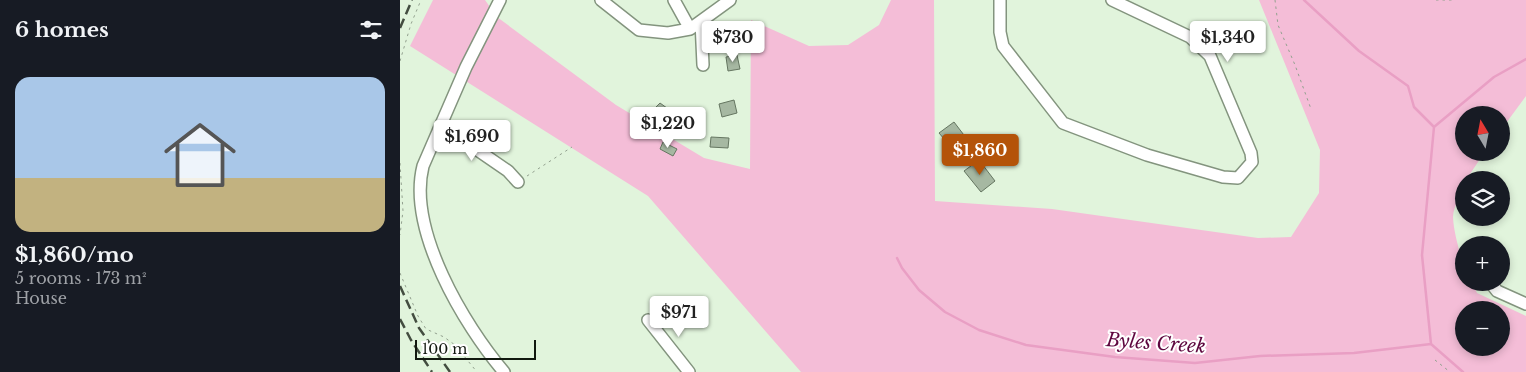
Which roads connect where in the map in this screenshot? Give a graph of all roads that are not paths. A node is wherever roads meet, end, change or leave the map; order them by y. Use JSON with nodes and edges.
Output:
{"nodes":[{"id":1,"x":500,"y":0,"type":"edge"},
{"id":2,"x":601,"y":0,"type":"edge"},
{"id":3,"x":674,"y":0,"type":"edge"},
{"id":4,"x":730,"y":0,"type":"edge"},
{"id":5,"x":1000,"y":0,"type":"edge"},
{"id":6,"x":1112,"y":0,"type":"edge"},
{"id":7,"x":701,"y":21,"type":"junction"},
{"id":8,"x":690,"y":29,"type":"junction"},
{"id":9,"x":703,"y":65,"type":"dead end"},
{"id":10,"x":440,"y":125,"type":"junction"},
{"id":11,"x":518,"y":182,"type":"road end"},
{"id":12,"x":1496,"y":291,"type":"edge"},
{"id":13,"x":1526,"y":304,"type":"edge"},
{"id":14,"x":648,"y":320,"type":"dead end"},
{"id":15,"x":504,"y":372,"type":"edge"},
{"id":16,"x":689,"y":372,"type":"edge"}],
"edges":[{"from":1,"to":10,"type":"street"},
{"from":2,"to":8,"type":"street"},
{"from":3,"to":8,"type":"street"},
{"from":4,"to":7,"type":"street"},
{"from":5,"to":6,"type":"street"},
{"from":7,"to":8,"type":"street"},
{"from":7,"to":9,"type":"street"},
{"from":10,"to":11,"type":"street"},
{"from":10,"to":15,"type":"street"},
{"from":12,"to":13,"type":"street"},
{"from":14,"to":16,"type":"street"}]}
